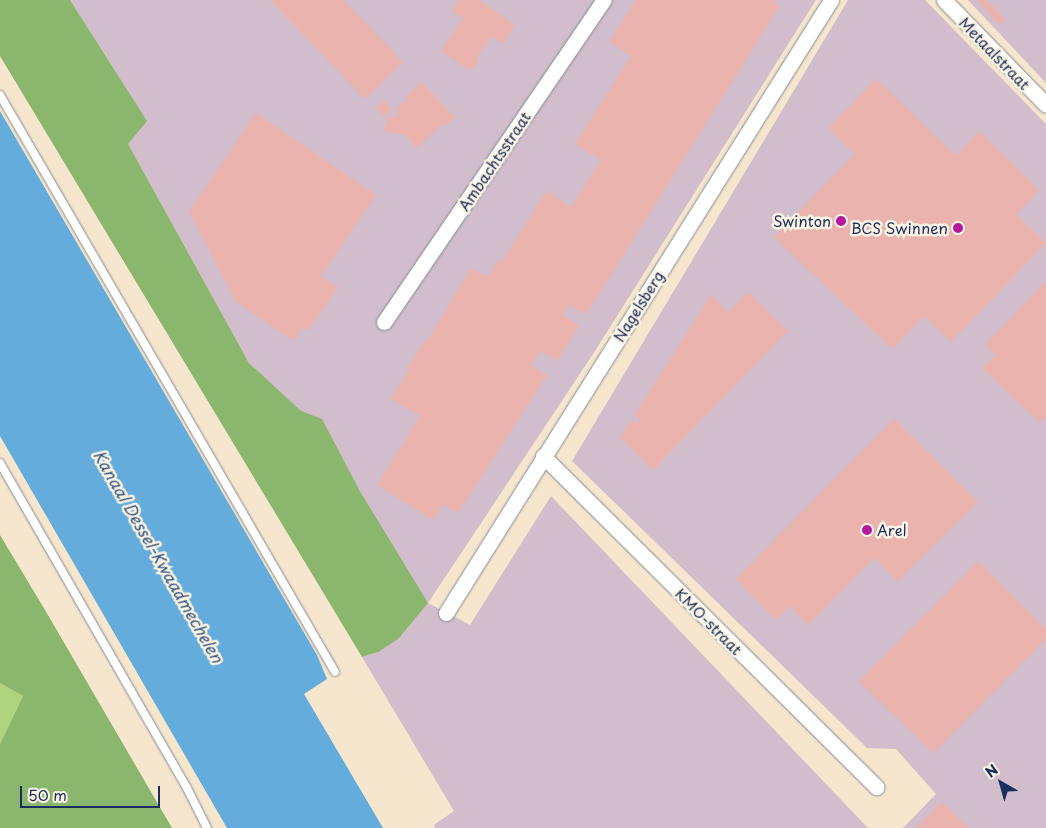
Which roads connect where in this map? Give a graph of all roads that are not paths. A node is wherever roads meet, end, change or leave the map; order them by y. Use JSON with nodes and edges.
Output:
{"nodes":[{"id":1,"x":604,"y":0,"type":"edge"},
{"id":2,"x":830,"y":0,"type":"edge"},
{"id":3,"x":944,"y":0,"type":"edge"},
{"id":4,"x":0,"y":95,"type":"edge"},
{"id":5,"x":1046,"y":106,"type":"edge"},
{"id":6,"x":384,"y":322,"type":"dead end"},
{"id":7,"x":543,"y":456,"type":"junction"},
{"id":8,"x":0,"y":463,"type":"edge"},
{"id":9,"x":446,"y":613,"type":"dead end"},
{"id":10,"x":335,"y":672,"type":"dead end"},
{"id":11,"x":876,"y":787,"type":"dead end"},
{"id":12,"x":207,"y":828,"type":"edge"}],
"edges":[{"from":1,"to":6,"type":"street","name":"Ambachtsstraat"},
{"from":2,"to":7,"type":"street","name":"Nagelsberg"},
{"from":3,"to":5,"type":"street","name":"Metaalstraat"},
{"from":4,"to":10,"type":"lane"},
{"from":7,"to":9,"type":"street","name":"Nagelsberg"},
{"from":7,"to":11,"type":"street","name":"KMO-straat"},
{"from":8,"to":12,"type":"lane"}]}
